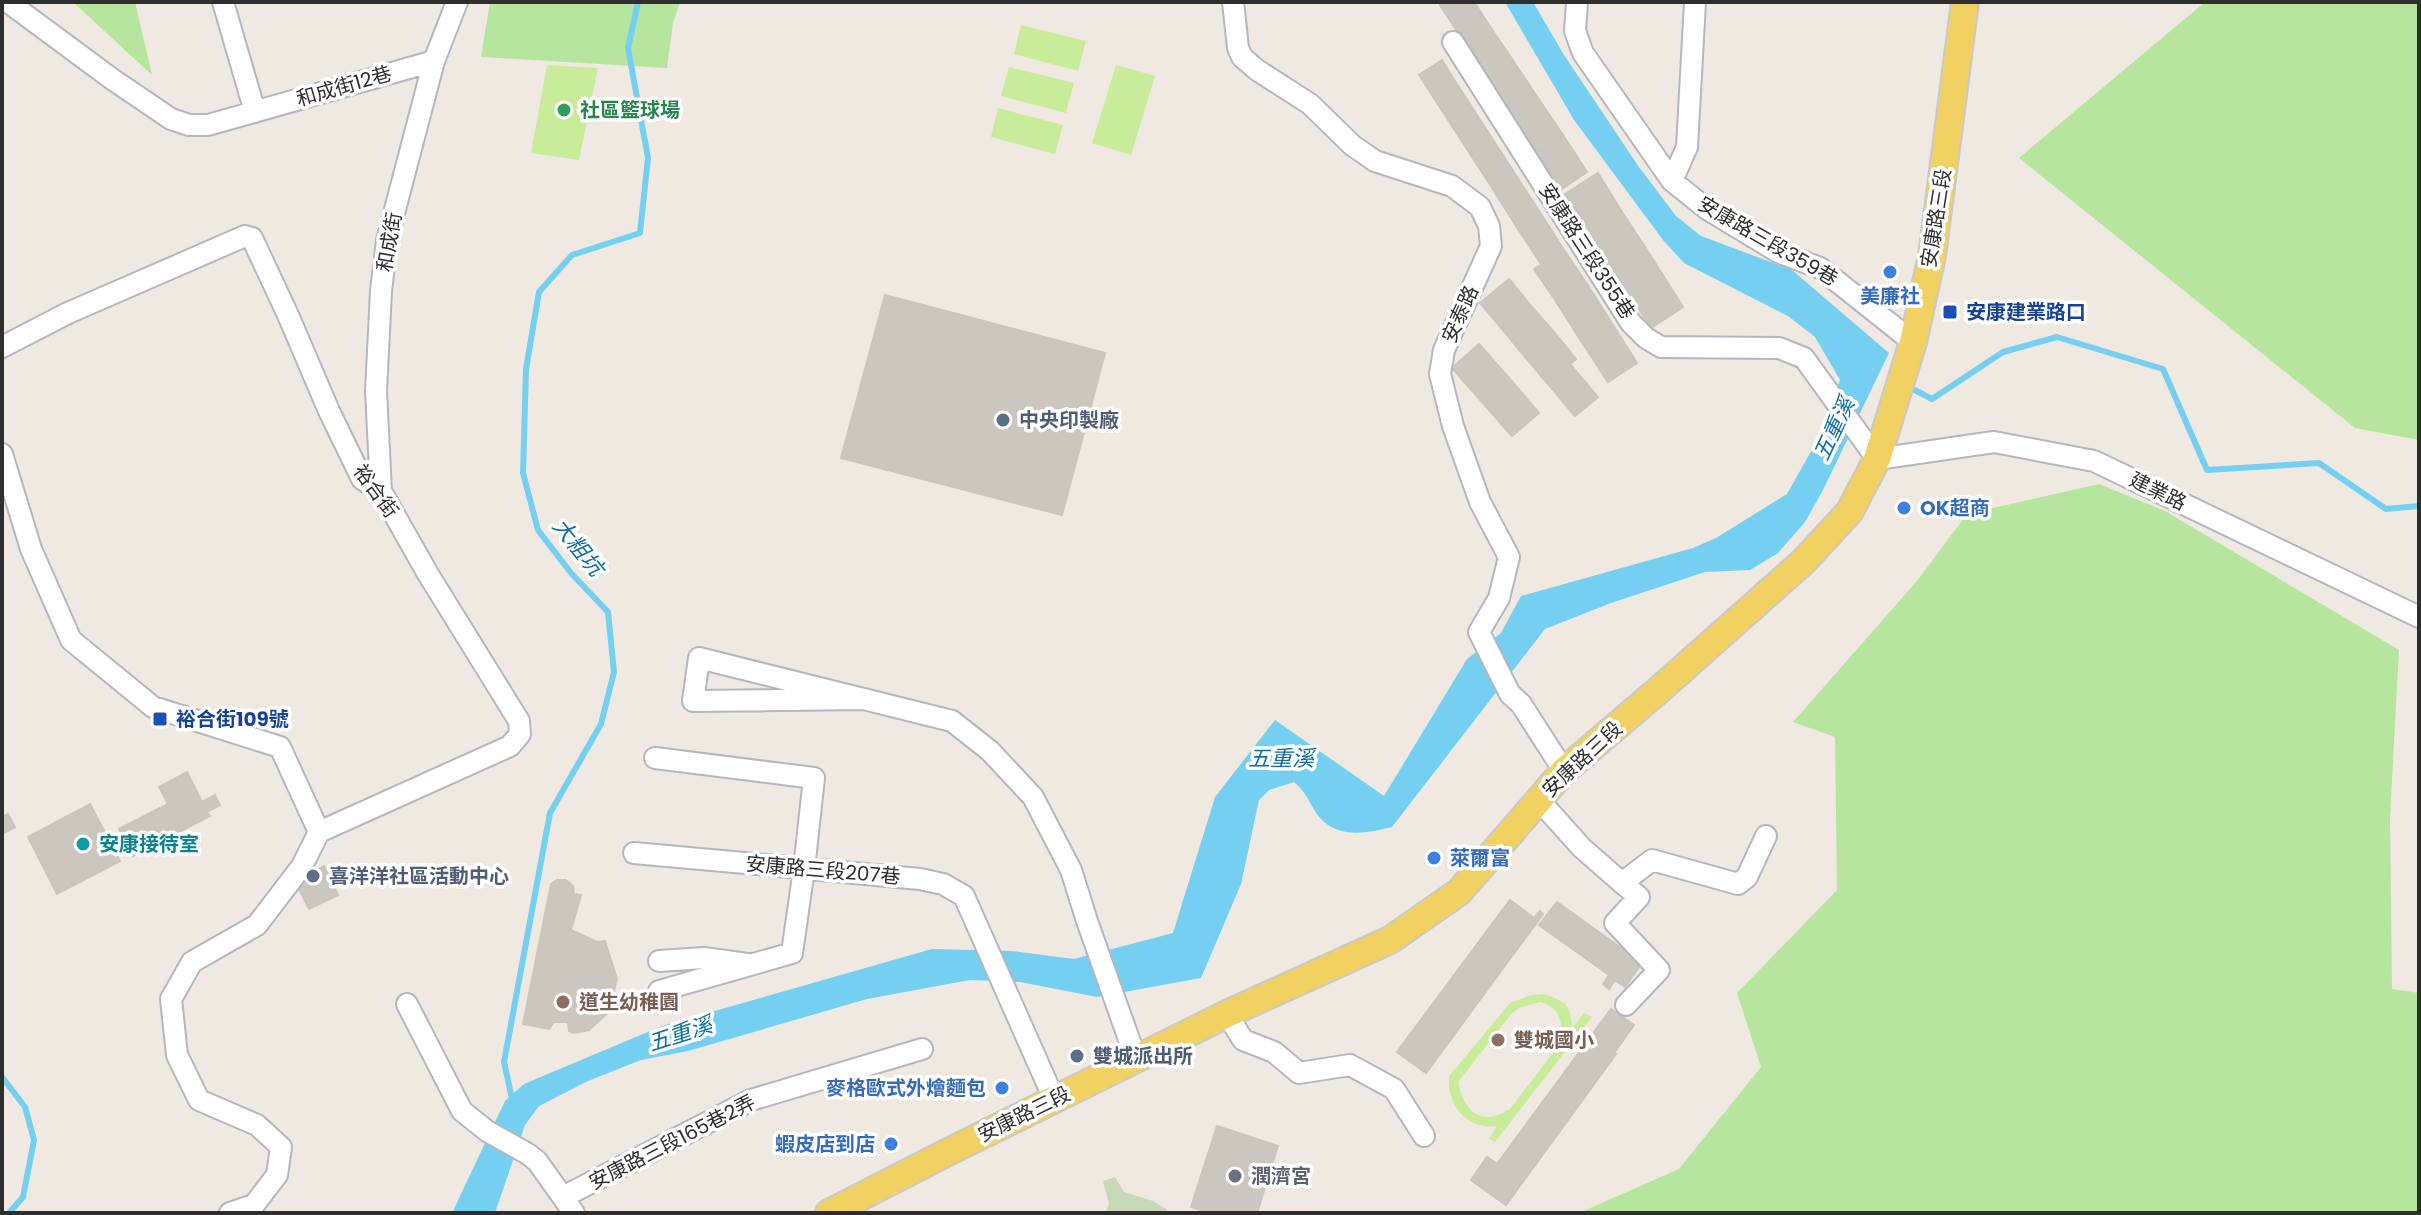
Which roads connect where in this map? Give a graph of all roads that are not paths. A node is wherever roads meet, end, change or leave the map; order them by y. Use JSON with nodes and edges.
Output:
{"nodes":[{"id":1,"x":8,"y":2,"type":"edge"},
{"id":2,"x":223,"y":2,"type":"edge"},
{"id":3,"x":457,"y":2,"type":"edge"},
{"id":4,"x":1233,"y":2,"type":"edge"},
{"id":5,"x":1577,"y":2,"type":"edge"},
{"id":6,"x":1695,"y":2,"type":"edge"},
{"id":7,"x":1965,"y":2,"type":"edge"},
{"id":8,"x":1453,"y":42,"type":"dead end"},
{"id":9,"x":434,"y":61,"type":"junction"},
{"id":10,"x":255,"y":112,"type":"junction"},
{"id":11,"x":1672,"y":181,"type":"junction"},
{"id":12,"x":1913,"y":342,"type":"junction"},
{"id":13,"x":2,"y":347,"type":"edge"},
{"id":14,"x":2,"y":454,"type":"edge"},
{"id":15,"x":1877,"y":459,"type":"junction"},
{"id":16,"x":381,"y":491,"type":"junction"},
{"id":17,"x":2419,"y":617,"type":"edge"},
{"id":18,"x":865,"y":699,"type":"junction"},
{"id":19,"x":655,"y":758,"type":"dead end"},
{"id":20,"x":1564,"y":771,"type":"junction"},
{"id":21,"x":1538,"y":799,"type":"junction"},
{"id":22,"x":319,"y":832,"type":"junction"},
{"id":23,"x":1766,"y":836,"type":"dead end"},
{"id":24,"x":634,"y":853,"type":"dead end"},
{"id":25,"x":804,"y":869,"type":"junction"},
{"id":26,"x":1622,"y":883,"type":"junction"},
{"id":27,"x":659,"y":961,"type":"dead end"},
{"id":28,"x":754,"y":966,"type":"junction"},
{"id":29,"x":659,"y":991,"type":"dead end"},
{"id":30,"x":407,"y":1004,"type":"dead end"},
{"id":31,"x":1626,"y":1005,"type":"dead end"},
{"id":32,"x":1227,"y":1014,"type":"junction"},
{"id":33,"x":1132,"y":1047,"type":"junction"},
{"id":34,"x":922,"y":1049,"type":"dead end"},
{"id":35,"x":1054,"y":1099,"type":"junction"},
{"id":36,"x":1424,"y":1136,"type":"dead end"},
{"id":37,"x":568,"y":1205,"type":"edge"},
{"id":38,"x":230,"y":1213,"type":"edge"},
{"id":39,"x":829,"y":1213,"type":"edge"}],
"edges":[{"from":1,"to":10,"type":"street"},
{"from":2,"to":10,"type":"street"},
{"from":3,"to":9,"type":"street","name":"和成街"},
{"from":4,"to":20,"type":"street","name":"安泰路"},
{"from":5,"to":11,"type":"street","name":"安康路三段359巷"},
{"from":6,"to":11,"type":"street"},
{"from":7,"to":12,"type":"main road","name":"安康路三段"},
{"from":8,"to":15,"type":"street","name":"安康路三段355巷"},
{"from":9,"to":10,"type":"street","name":"和成街12巷"},
{"from":9,"to":16,"type":"street","name":"和成街"},
{"from":11,"to":12,"type":"street","name":"安康路三段359巷"},
{"from":12,"to":15,"type":"main road","name":"安康路三段"},
{"from":13,"to":16,"type":"street","name":"裕合街"},
{"from":14,"to":22,"type":"street"},
{"from":15,"to":17,"type":"street","name":"建業路"},
{"from":15,"to":20,"type":"main road","name":"安康路三段"},
{"from":16,"to":22,"type":"street","name":"裕合街"},
{"from":18,"to":18,"type":"street"},
{"from":18,"to":33,"type":"street"},
{"from":19,"to":25,"type":"street"},
{"from":20,"to":21,"type":"main road","name":"安康路三段"},
{"from":21,"to":26,"type":"street"},
{"from":21,"to":32,"type":"main road","name":"安康路三段"},
{"from":22,"to":38,"type":"street"},
{"from":23,"to":26,"type":"street"},
{"from":24,"to":25,"type":"street","name":"安康路三段207巷"},
{"from":25,"to":28,"type":"street"},
{"from":25,"to":35,"type":"street","name":"安康路三段207巷"},
{"from":26,"to":31,"type":"street"},
{"from":27,"to":28,"type":"street"},
{"from":28,"to":29,"type":"street"},
{"from":30,"to":37,"type":"street"},
{"from":32,"to":33,"type":"main road","name":"安康路三段"},
{"from":32,"to":36,"type":"street"},
{"from":33,"to":35,"type":"main road","name":"安康路三段"},
{"from":34,"to":37,"type":"street","name":"安康路三段165巷2弄"},
{"from":35,"to":39,"type":"main road","name":"安康路三段"}]}
